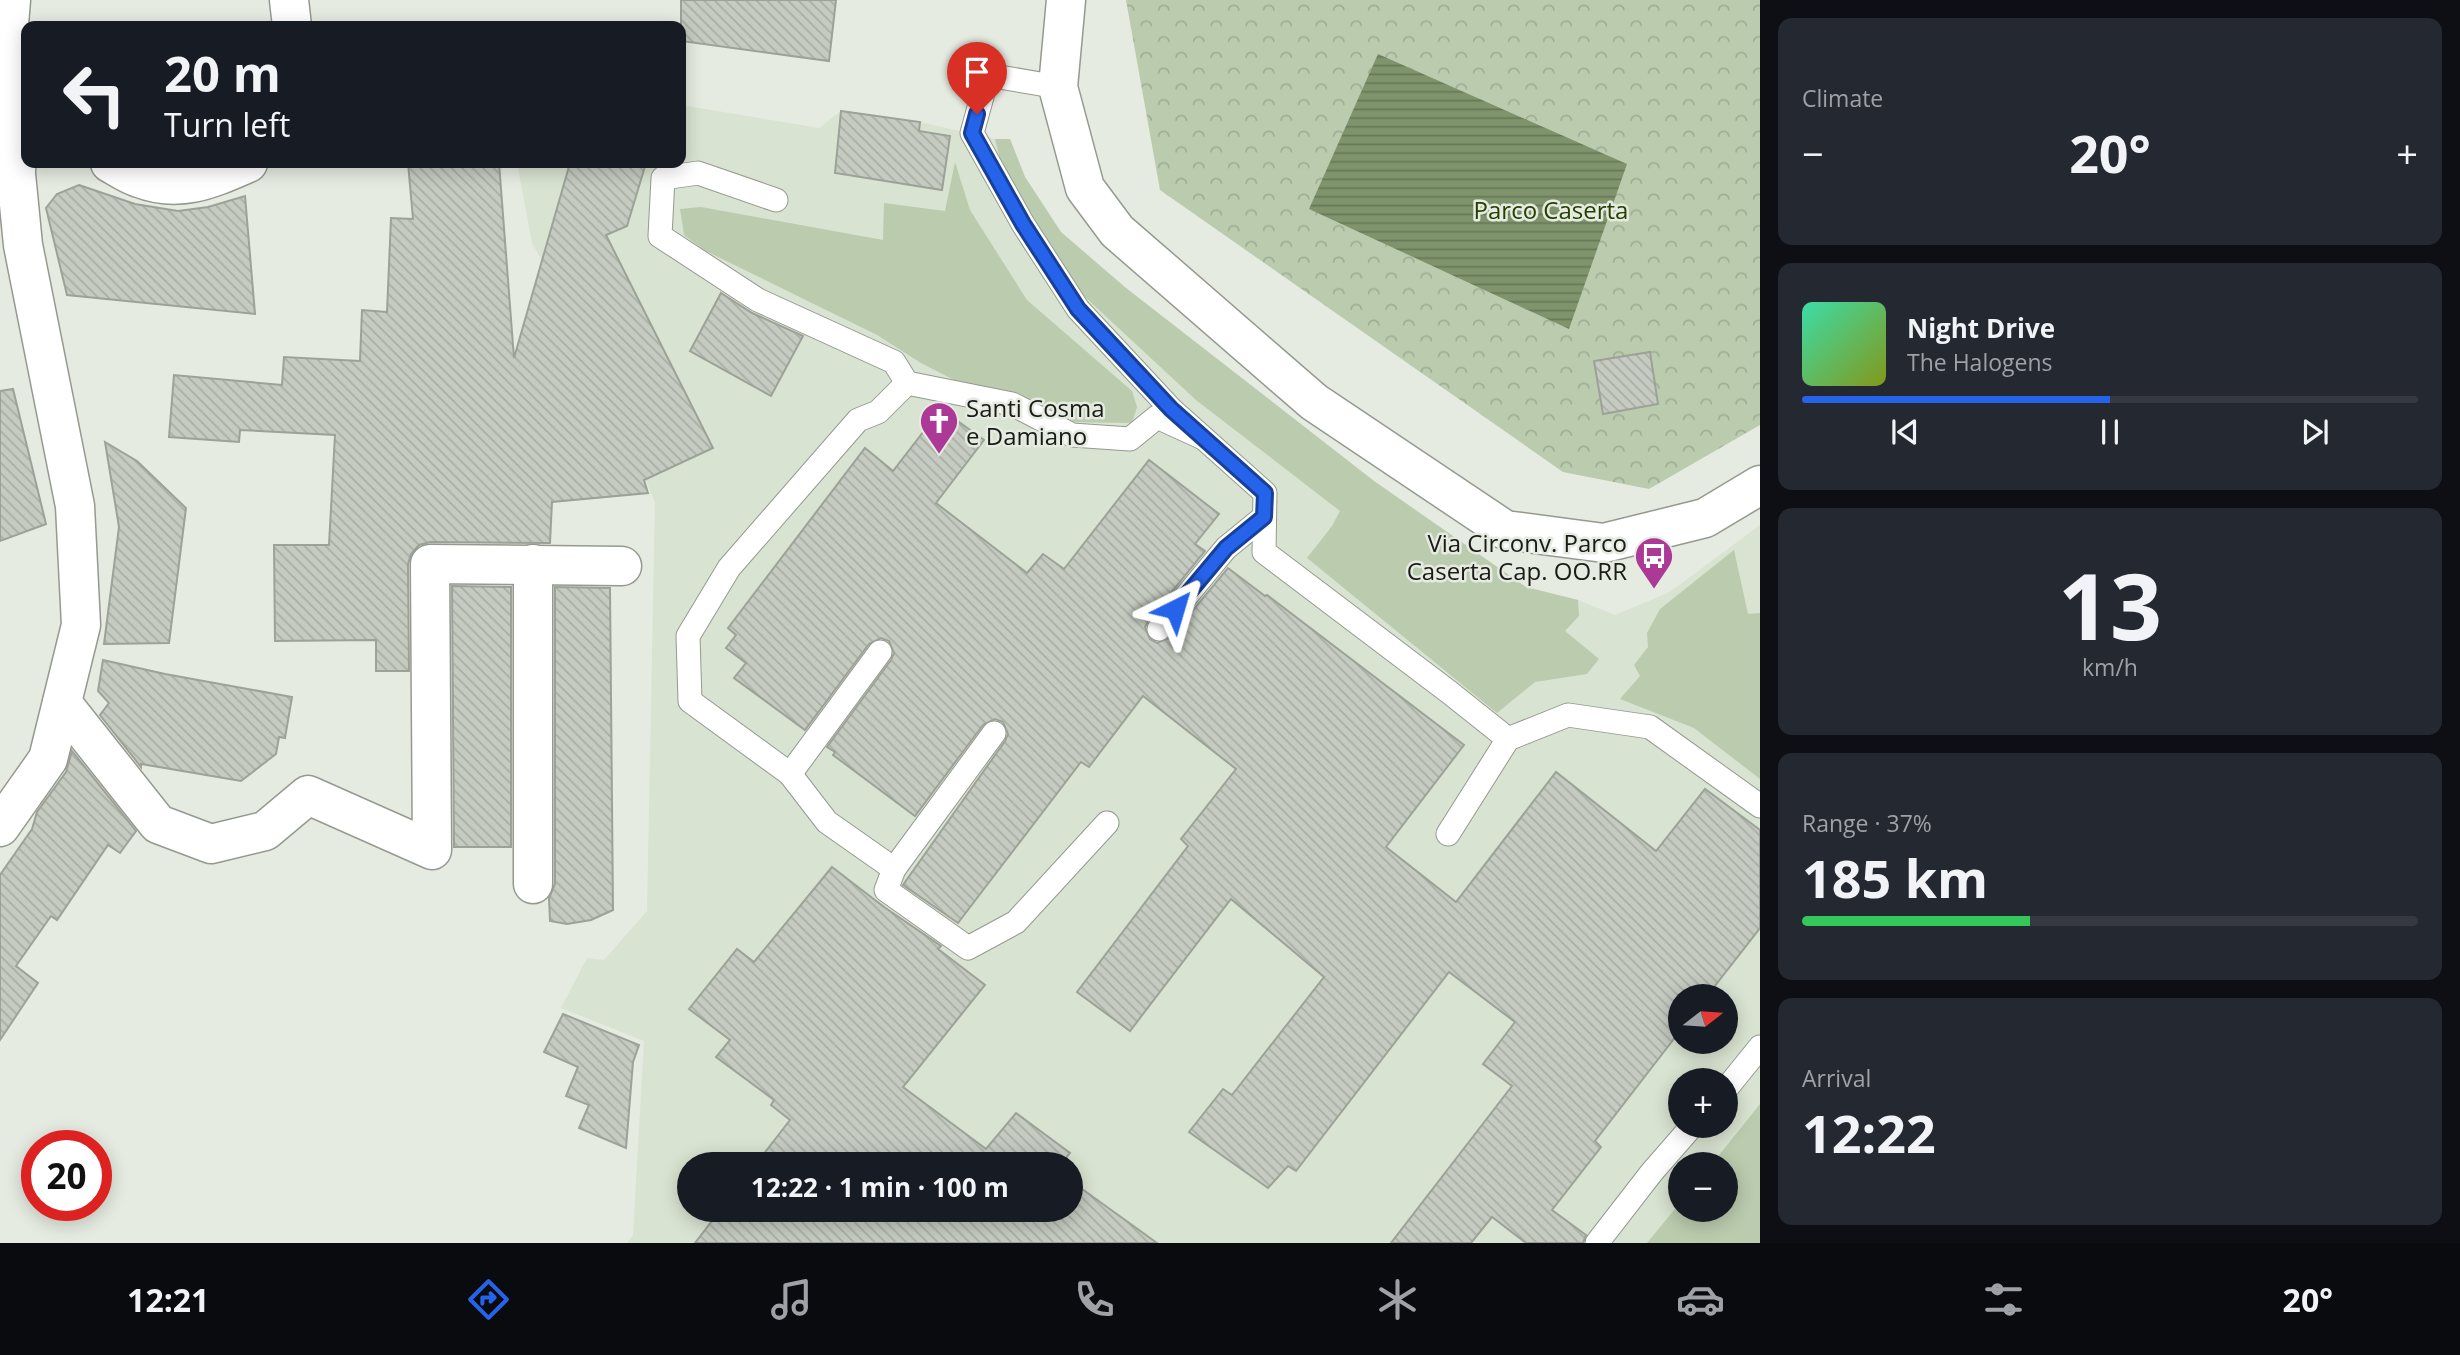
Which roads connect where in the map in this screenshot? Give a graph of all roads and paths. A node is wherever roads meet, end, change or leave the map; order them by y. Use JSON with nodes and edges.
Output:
{"nodes":[{"id":1,"x":12,"y":0,"type":"edge"},
{"id":2,"x":289,"y":0,"type":"edge"},
{"id":3,"x":1066,"y":0,"type":"edge"},
{"id":4,"x":291,"y":21,"type":"edge"},
{"id":5,"x":1058,"y":87,"type":"junction"},
{"id":6,"x":14,"y":117,"type":"edge"},
{"id":7,"x":119,"y":168,"type":"edge"},
{"id":8,"x":237,"y":168,"type":"edge"},
{"id":9,"x":776,"y":200,"type":"dead end"},
{"id":10,"x":907,"y":383,"type":"junction"},
{"id":11,"x":1203,"y":438,"type":"junction"},
{"id":12,"x":1760,"y":485,"type":"edge"},
{"id":13,"x":1264,"y":517,"type":"junction"},
{"id":14,"x":533,"y":564,"type":"junction"},
{"id":15,"x":622,"y":566,"type":"dead end"},
{"id":16,"x":1158,"y":629,"type":"dead end"},
{"id":17,"x":880,"y":652,"type":"dead end"},
{"id":18,"x":62,"y":703,"type":"junction"},
{"id":19,"x":994,"y":733,"type":"dead end"},
{"id":20,"x":1508,"y":739,"type":"junction"},
{"id":21,"x":790,"y":774,"type":"junction"},
{"id":22,"x":1760,"y":806,"type":"edge"},
{"id":23,"x":1108,"y":823,"type":"dead end"},
{"id":24,"x":0,"y":827,"type":"edge"},
{"id":25,"x":1448,"y":834,"type":"dead end"},
{"id":26,"x":894,"y":869,"type":"junction"},
{"id":27,"x":533,"y":884,"type":"dead end"},
{"id":28,"x":1760,"y":1047,"type":"edge"},
{"id":29,"x":1738,"y":1074,"type":"edge"},
{"id":30,"x":1682,"y":1138,"type":"edge"},
{"id":31,"x":1597,"y":1243,"type":"edge"}],
"edges":[{"from":1,"to":6,"type":"street"},
{"from":2,"to":4,"type":"street"},
{"from":3,"to":5,"type":"street"},
{"from":5,"to":11,"type":"lane"},
{"from":5,"to":12,"type":"street"},
{"from":6,"to":18,"type":"street"},
{"from":7,"to":8,"type":"street"},
{"from":9,"to":10,"type":"lane"},
{"from":10,"to":11,"type":"lane"},
{"from":10,"to":21,"type":"lane"},
{"from":11,"to":13,"type":"lane"},
{"from":13,"to":16,"type":"lane"},
{"from":13,"to":20,"type":"lane"},
{"from":14,"to":15,"type":"street"},
{"from":14,"to":18,"type":"street"},
{"from":14,"to":27,"type":"street"},
{"from":17,"to":21,"type":"lane"},
{"from":18,"to":24,"type":"street"},
{"from":19,"to":26,"type":"lane"},
{"from":20,"to":22,"type":"lane"},
{"from":20,"to":25,"type":"lane"},
{"from":21,"to":26,"type":"lane"},
{"from":23,"to":26,"type":"lane"},
{"from":28,"to":29,"type":"lane"},
{"from":30,"to":31,"type":"lane"}]}
